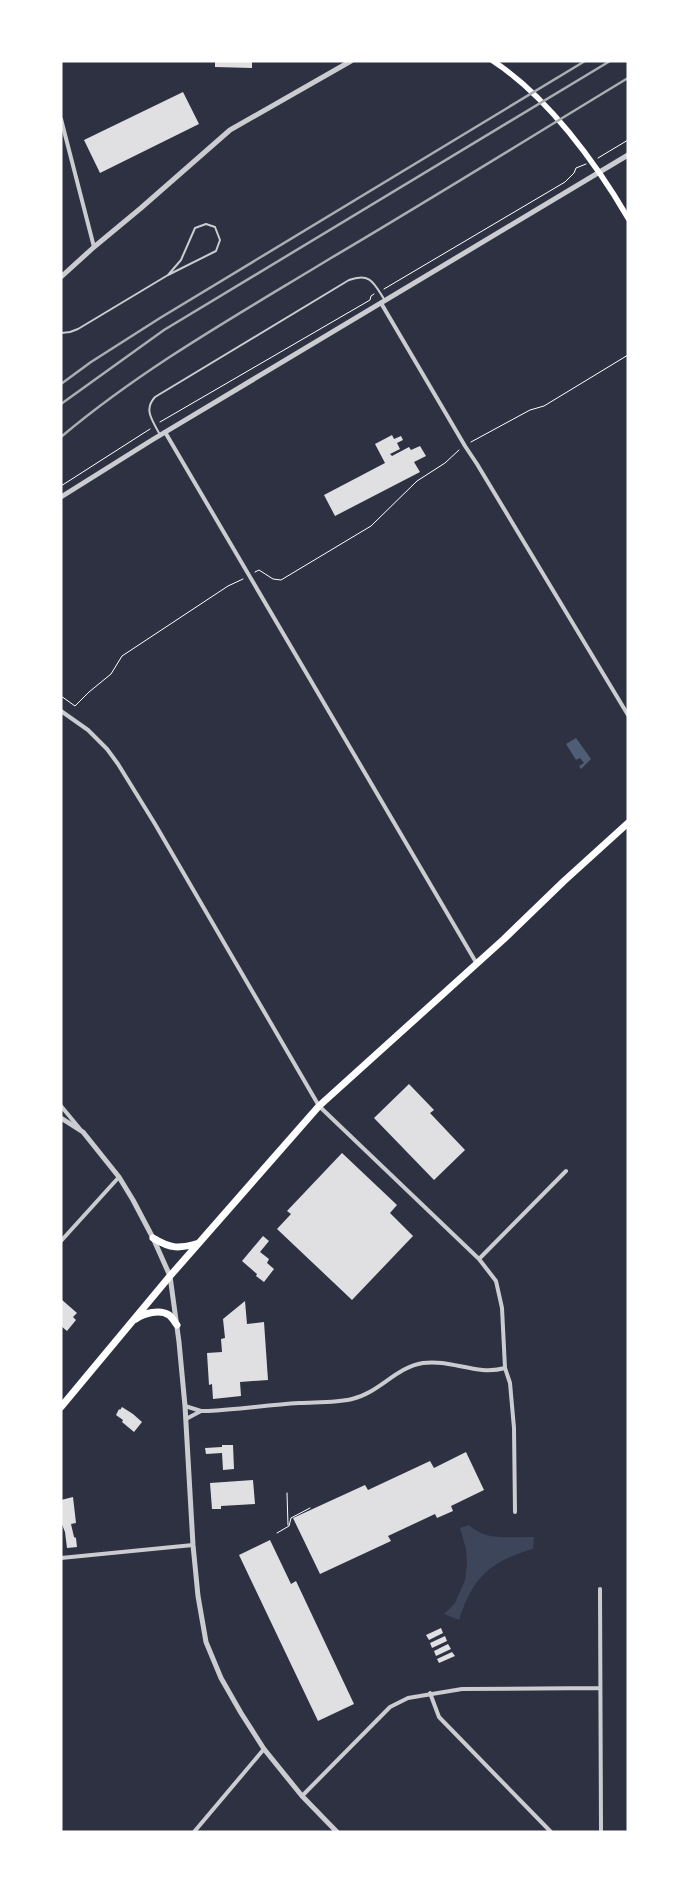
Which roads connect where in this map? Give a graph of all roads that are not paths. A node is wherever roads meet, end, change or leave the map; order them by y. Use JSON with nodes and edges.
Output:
{"nodes":[{"id":1,"x":352,"y":61,"type":"edge"},
{"id":2,"x":493,"y":61,"type":"edge"},
{"id":3,"x":61,"y":119,"type":"edge"},
{"id":4,"x":628,"y":155,"type":"edge"},
{"id":5,"x":600,"y":173,"type":"junction"},
{"id":6,"x":628,"y":218,"type":"edge"},
{"id":7,"x":94,"y":247,"type":"junction"},
{"id":8,"x":168,"y":275,"type":"junction"},
{"id":9,"x":61,"y":277,"type":"edge"},
{"id":10,"x":383,"y":302,"type":"junction"},
{"id":11,"x":61,"y":333,"type":"edge"},
{"id":12,"x":162,"y":434,"type":"junction"},
{"id":13,"x":61,"y":496,"type":"edge"},
{"id":14,"x":61,"y":711,"type":"edge"},
{"id":15,"x":628,"y":714,"type":"edge"},
{"id":16,"x":628,"y":824,"type":"edge"},
{"id":17,"x":477,"y":964,"type":"junction"},
{"id":18,"x":61,"y":1106,"type":"edge"},
{"id":19,"x":319,"y":1106,"type":"junction"},
{"id":20,"x":61,"y":1118,"type":"edge"},
{"id":21,"x":83,"y":1132,"type":"junction"},
{"id":22,"x":566,"y":1171,"type":"dead end"},
{"id":23,"x":119,"y":1177,"type":"junction"},
{"id":24,"x":153,"y":1238,"type":"junction"},
{"id":25,"x":61,"y":1241,"type":"edge"},
{"id":26,"x":199,"y":1243,"type":"junction"},
{"id":27,"x":480,"y":1259,"type":"junction"},
{"id":28,"x":170,"y":1276,"type":"junction"},
{"id":29,"x":130,"y":1324,"type":"junction"},
{"id":30,"x":177,"y":1325,"type":"junction"},
{"id":31,"x":505,"y":1368,"type":"junction"},
{"id":32,"x":185,"y":1406,"type":"junction"},
{"id":33,"x":61,"y":1407,"type":"edge"},
{"id":34,"x":201,"y":1411,"type":"junction"},
{"id":35,"x":186,"y":1419,"type":"junction"},
{"id":36,"x":515,"y":1512,"type":"dead end"},
{"id":37,"x":193,"y":1545,"type":"junction"},
{"id":38,"x":61,"y":1558,"type":"edge"},
{"id":39,"x":600,"y":1589,"type":"dead end"},
{"id":40,"x":600,"y":1688,"type":"junction"},
{"id":41,"x":430,"y":1694,"type":"junction"},
{"id":42,"x":264,"y":1749,"type":"junction"},
{"id":43,"x":302,"y":1796,"type":"junction"},
{"id":44,"x":194,"y":1832,"type":"edge"},
{"id":45,"x":337,"y":1832,"type":"edge"},
{"id":46,"x":551,"y":1832,"type":"edge"},
{"id":47,"x":601,"y":1832,"type":"edge"}],
"edges":[{"from":1,"to":7,"type":"street"},
{"from":2,"to":5,"type":"main road"},
{"from":3,"to":7,"type":"street"},
{"from":4,"to":5,"type":"street"},
{"from":5,"to":6,"type":"main road"},
{"from":5,"to":10,"type":"street"},
{"from":7,"to":9,"type":"street"},
{"from":8,"to":8,"type":"lane"},
{"from":8,"to":11,"type":"lane"},
{"from":10,"to":12,"type":"street"},
{"from":10,"to":12,"type":"lane"},
{"from":10,"to":15,"type":"street"},
{"from":12,"to":13,"type":"street"},
{"from":12,"to":17,"type":"street"},
{"from":14,"to":19,"type":"street"},
{"from":16,"to":17,"type":"highway"},
{"from":17,"to":19,"type":"highway"},
{"from":18,"to":21,"type":"street"},
{"from":19,"to":26,"type":"highway"},
{"from":19,"to":27,"type":"street"},
{"from":20,"to":21,"type":"street"},
{"from":21,"to":23,"type":"street"},
{"from":22,"to":27,"type":"street"},
{"from":23,"to":24,"type":"street"},
{"from":23,"to":25,"type":"street"},
{"from":24,"to":26,"type":"highway"},
{"from":24,"to":28,"type":"street"},
{"from":26,"to":28,"type":"highway"},
{"from":27,"to":31,"type":"street"},
{"from":28,"to":29,"type":"highway"},
{"from":28,"to":30,"type":"street"},
{"from":29,"to":30,"type":"highway"},
{"from":29,"to":33,"type":"highway"},
{"from":30,"to":32,"type":"street"},
{"from":31,"to":34,"type":"street"},
{"from":31,"to":36,"type":"street"},
{"from":32,"to":34,"type":"street"},
{"from":32,"to":35,"type":"street"},
{"from":34,"to":35,"type":"street"},
{"from":35,"to":37,"type":"street"},
{"from":37,"to":38,"type":"street"},
{"from":37,"to":42,"type":"street"},
{"from":39,"to":40,"type":"street"},
{"from":40,"to":41,"type":"street"},
{"from":40,"to":47,"type":"street"},
{"from":41,"to":43,"type":"street"},
{"from":41,"to":46,"type":"street"},
{"from":42,"to":43,"type":"street"},
{"from":42,"to":44,"type":"street"},
{"from":43,"to":45,"type":"street"}]}
